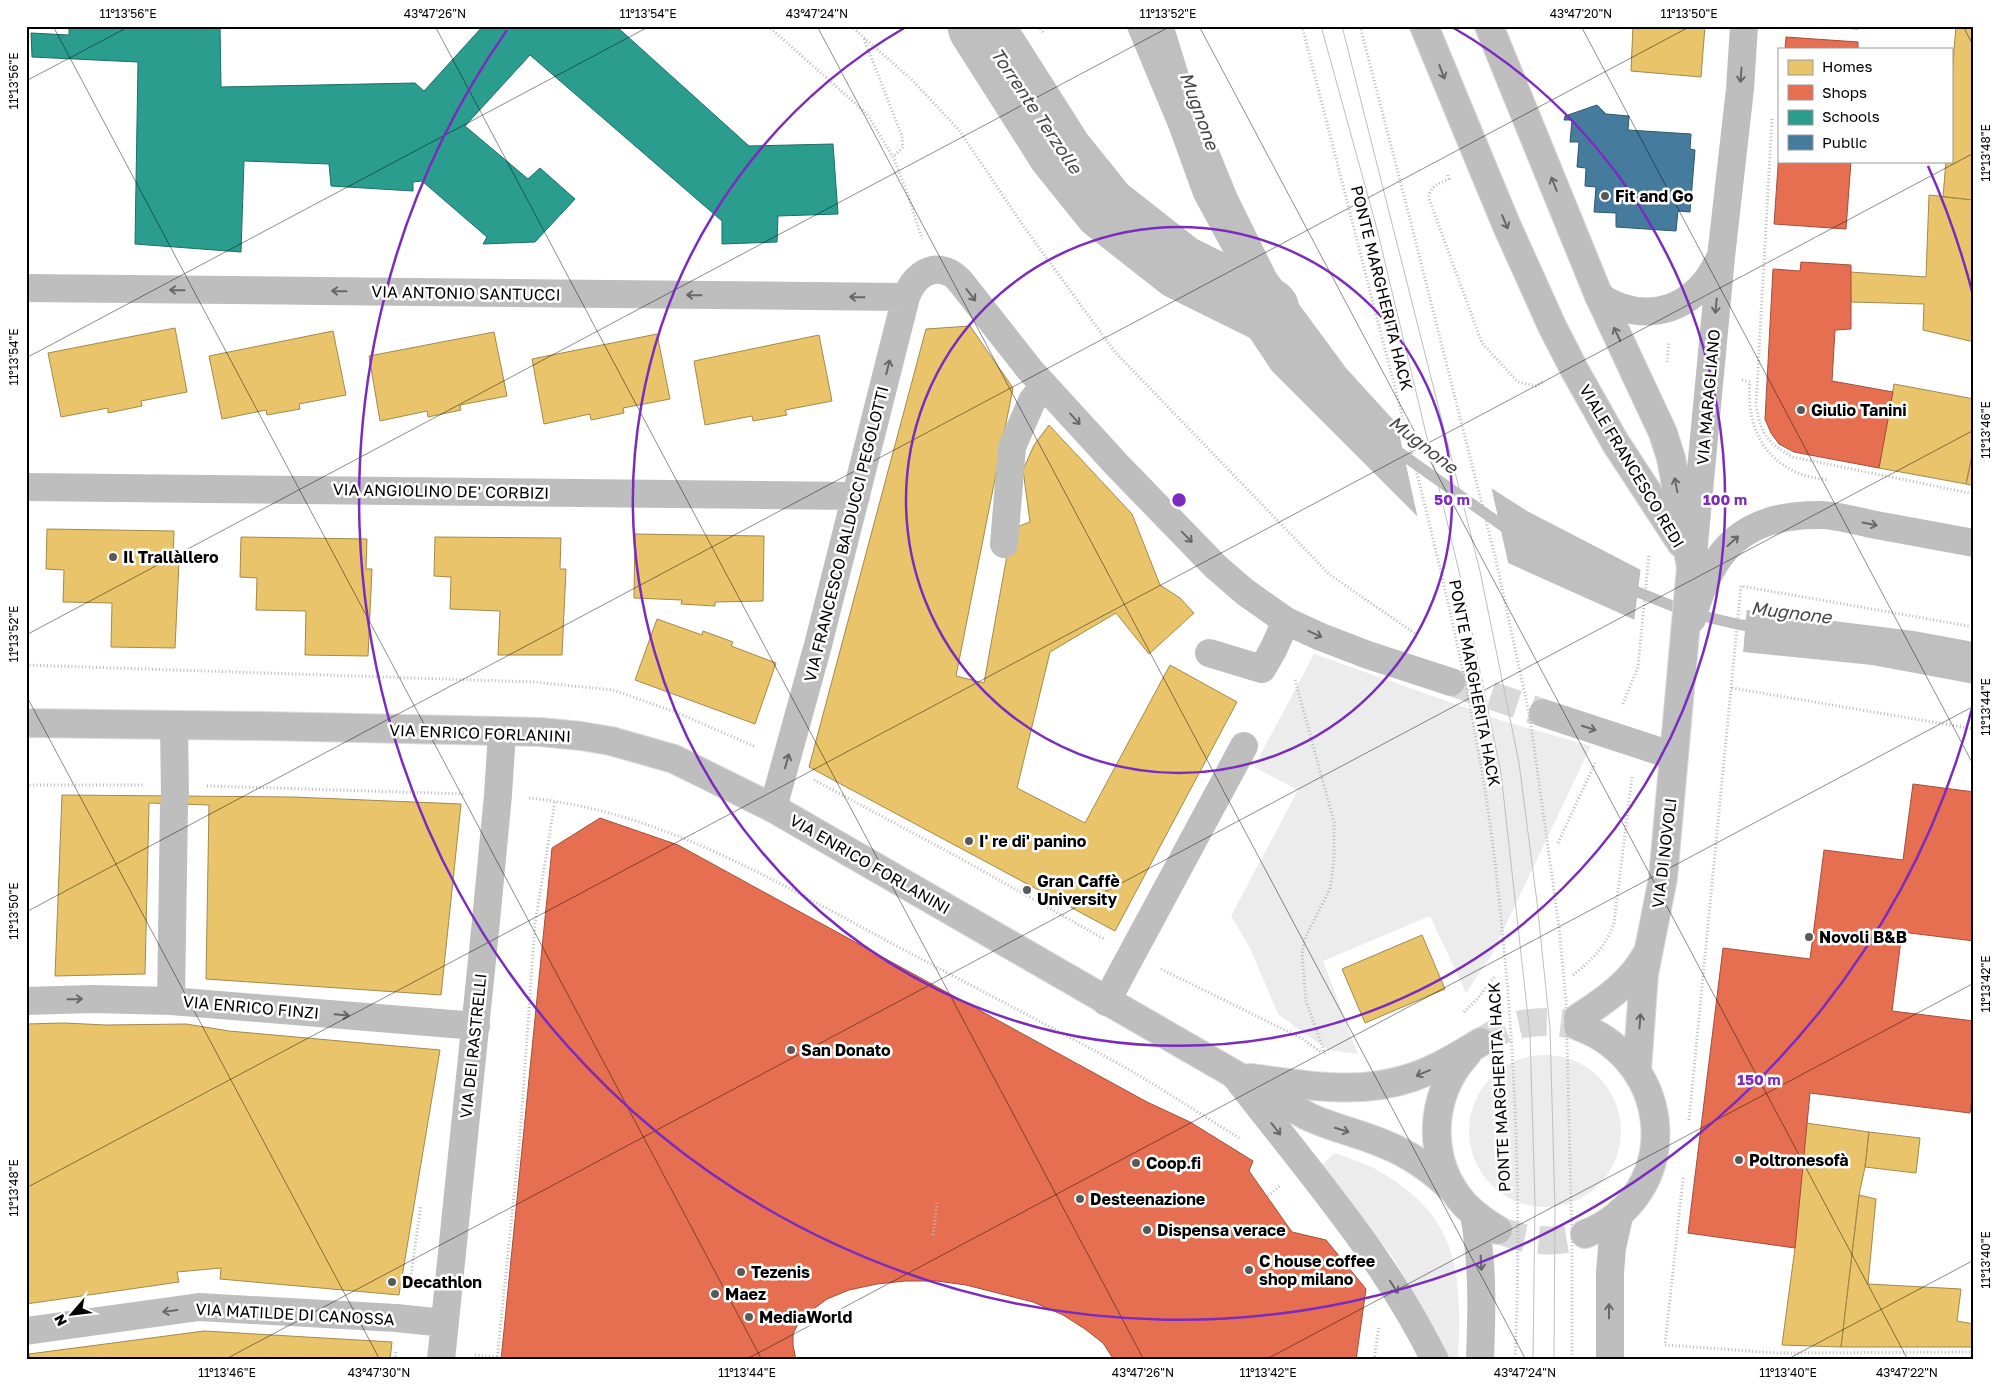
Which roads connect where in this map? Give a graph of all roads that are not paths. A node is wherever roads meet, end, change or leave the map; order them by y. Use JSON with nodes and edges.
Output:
{"nodes":[{"id":1,"x":1424,"y":26,"type":"edge"},
{"id":2,"x":1489,"y":26,"type":"edge"},
{"id":3,"x":1744,"y":26,"type":"edge"},
{"id":4,"x":1721,"y":257,"type":"junction"},
{"id":5,"x":26,"y":288,"type":"edge"},
{"id":6,"x":1600,"y":296,"type":"junction"},
{"id":7,"x":906,"y":297,"type":"junction"},
{"id":8,"x":1044,"y":385,"type":"junction"},
{"id":9,"x":26,"y":487,"type":"edge"},
{"id":10,"x":856,"y":496,"type":"junction"},
{"id":11,"x":1974,"y":543,"type":"edge"},
{"id":12,"x":1004,"y":544,"type":"dead end"},
{"id":13,"x":1696,"y":574,"type":"junction"},
{"id":14,"x":1286,"y":621,"type":"junction"},
{"id":15,"x":1209,"y":653,"type":"dead end"},
{"id":16,"x":1682,"y":667,"type":"joint"},
{"id":17,"x":1451,"y":682,"type":"tunnel mouth"},
{"id":18,"x":1543,"y":712,"type":"tunnel mouth"},
{"id":19,"x":26,"y":723,"type":"edge"},
{"id":20,"x":174,"y":724,"type":"junction"},
{"id":21,"x":502,"y":733,"type":"junction"},
{"id":22,"x":1244,"y":746,"type":"dead end"},
{"id":23,"x":1674,"y":756,"type":"junction"},
{"id":24,"x":773,"y":808,"type":"junction"},
{"id":25,"x":1649,"y":949,"type":"junction"},
{"id":26,"x":26,"y":1000,"type":"edge"},
{"id":27,"x":171,"y":1001,"type":"junction"},
{"id":28,"x":1106,"y":1002,"type":"junction"},
{"id":29,"x":476,"y":1026,"type":"junction"},
{"id":30,"x":1637,"y":1070,"type":"junction"},
{"id":31,"x":1236,"y":1076,"type":"junction"},
{"id":32,"x":1452,"y":1189,"type":"junction"},
{"id":33,"x":1620,"y":1212,"type":"junction"},
{"id":34,"x":1474,"y":1214,"type":"junction"},
{"id":35,"x":1498,"y":1230,"type":"tunnel mouth"},
{"id":36,"x":1585,"y":1234,"type":"tunnel mouth"},
{"id":37,"x":445,"y":1323,"type":"junction"},
{"id":38,"x":26,"y":1331,"type":"edge"},
{"id":39,"x":442,"y":1360,"type":"edge"},
{"id":40,"x":1435,"y":1360,"type":"edge"},
{"id":41,"x":1480,"y":1360,"type":"edge"},
{"id":42,"x":1610,"y":1360,"type":"edge"}],
"edges":[{"from":1,"to":13,"type":"street","name":"VIALE FRANCESCO REDI","one_way":true},
{"from":6,"to":2,"type":"street","name":"VIALE FRANCESCO REDI","one_way":true},
{"from":3,"to":4,"type":"street","name":"VIA MARAGLIANO","one_way":true},
{"from":4,"to":6,"type":"street","name":"VIA MARAGLIANO"},
{"from":4,"to":13,"type":"street","name":"VIA MARAGLIANO","one_way":true},
{"from":7,"to":5,"type":"street","name":"VIA ANTONIO SANTUCCI","one_way":true},
{"from":13,"to":6,"type":"street","name":"VIALE FRANCESCO REDI","one_way":true},
{"from":7,"to":8,"type":"street","name":"VIA FRANCESCO BALDUCCI PEGOLOTTI","one_way":true},
{"from":10,"to":7,"type":"street","name":"VIA FRANCESCO BALDUCCI PEGOLOTTI","one_way":true},
{"from":8,"to":12,"type":"street"},
{"from":8,"to":14,"type":"street","one_way":true},
{"from":9,"to":10,"type":"street","name":"VIA ANGIOLINO DE' CORBIZI"},
{"from":24,"to":10,"type":"street","name":"VIA FRANCESCO BALDUCCI PEGOLOTTI","one_way":true},
{"from":13,"to":11,"type":"street","one_way":true},
{"from":13,"to":16,"type":"street","name":"VIA MARAGLIANO"},
{"from":14,"to":15,"type":"street"},
{"from":14,"to":17,"type":"street","one_way":true},
{"from":16,"to":23,"type":"street","name":"VIA DI NOVOLI"},
{"from":18,"to":23,"type":"street","one_way":true},
{"from":19,"to":20,"type":"street","name":"VIA ENRICO FORLANINI"},
{"from":20,"to":21,"type":"street","name":"VIA ENRICO FORLANINI"},
{"from":20,"to":27,"type":"street"},
{"from":21,"to":24,"type":"street","name":"VIA ENRICO FORLANINI"},
{"from":21,"to":29,"type":"street","name":"VIA DEI RASTRELLI"},
{"from":22,"to":28,"type":"street"},
{"from":23,"to":25,"type":"street","name":"VIA DI NOVOLI"},
{"from":24,"to":28,"type":"street","name":"VIA ENRICO FORLANINI"},
{"from":30,"to":25,"type":"street","name":"VIA DI NOVOLI","one_way":true},
{"from":25,"to":30,"type":"street","name":"VIA DI NOVOLI"},
{"from":26,"to":27,"type":"street","name":"VIA ENRICO FINZI","one_way":true},
{"from":27,"to":29,"type":"street","name":"VIA ENRICO FINZI","one_way":true},
{"from":28,"to":31,"type":"street","name":"VIA ENRICO FORLANINI"},
{"from":29,"to":37,"type":"street","name":"VIA DEI RASTRELLI"},
{"from":30,"to":33,"type":"street","name":"VIA DI NOVOLI"},
{"from":31,"to":32,"type":"street","name":"VIA ENRICO FORLANINI","one_way":true},
{"from":32,"to":31,"type":"street","name":"VIA ENRICO FORLANINI","one_way":true},
{"from":31,"to":40,"type":"street","one_way":true},
{"from":32,"to":34,"type":"street"},
{"from":33,"to":36,"type":"street","name":"VIA DI NOVOLI"},
{"from":42,"to":33,"type":"street","name":"VIA DI NOVOLI","one_way":true},
{"from":34,"to":35,"type":"street"},
{"from":34,"to":41,"type":"street","one_way":true},
{"from":37,"to":38,"type":"street","name":"VIA MATILDE DI CANOSSA","one_way":true},
{"from":37,"to":39,"type":"street","name":"VIA DEI RASTRELLI"}]}
